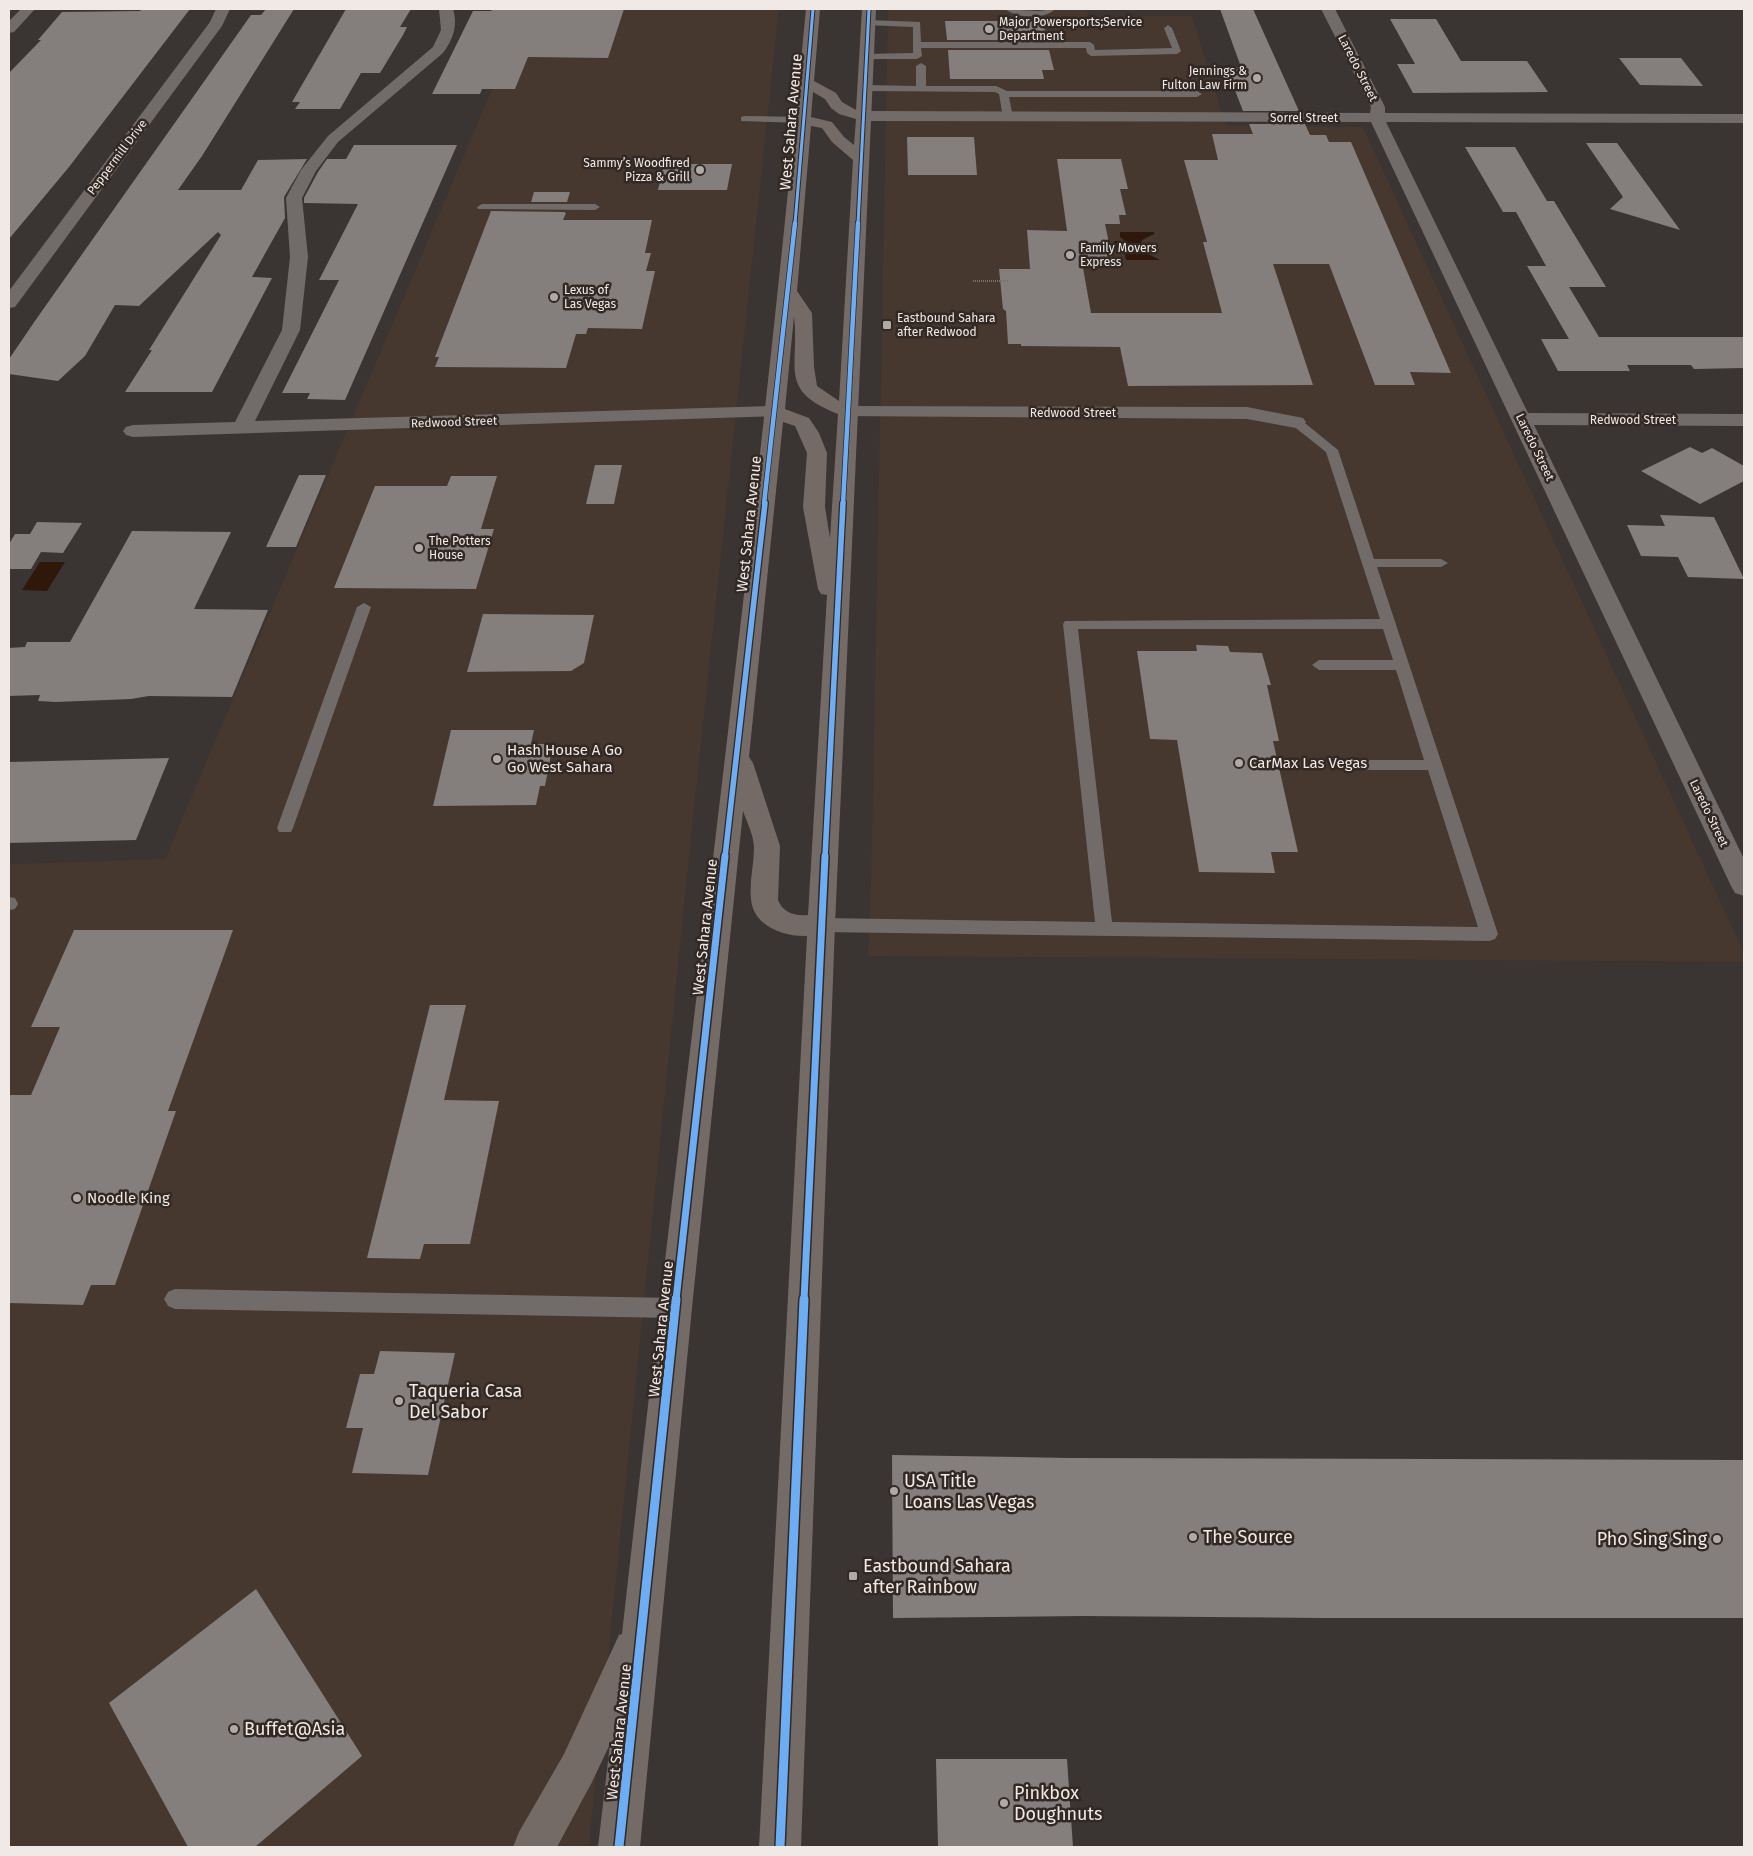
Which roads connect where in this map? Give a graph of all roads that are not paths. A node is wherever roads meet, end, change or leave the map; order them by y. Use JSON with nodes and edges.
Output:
{"nodes":[{"id":1,"x":28,"y":9,"type":"edge"},
{"id":2,"x":223,"y":9,"type":"edge"},
{"id":3,"x":446,"y":9,"type":"edge"},
{"id":4,"x":813,"y":9,"type":"edge"},
{"id":5,"x":1009,"y":9,"type":"edge"},
{"id":6,"x":1051,"y":9,"type":"edge"},
{"id":7,"x":1328,"y":9,"type":"edge"},
{"id":8,"x":868,"y":16,"type":"edge"},
{"id":9,"x":1168,"y":28,"type":"dead end"},
{"id":10,"x":9,"y":29,"type":"edge"},
{"id":11,"x":917,"y":45,"type":"junction"},
{"id":12,"x":866,"y":56,"type":"junction"},
{"id":13,"x":921,"y":66,"type":"dead end"},
{"id":14,"x":807,"y":84,"type":"junction"},
{"id":15,"x":865,"y":88,"type":"junction"},
{"id":16,"x":922,"y":88,"type":"junction"},
{"id":17,"x":1004,"y":94,"type":"junction"},
{"id":18,"x":1197,"y":94,"type":"dead end"},
{"id":19,"x":863,"y":116,"type":"junction"},
{"id":20,"x":1008,"y":117,"type":"junction"},
{"id":21,"x":1377,"y":118,"type":"junction"},
{"id":22,"x":1744,"y":118,"type":"edge"},
{"id":23,"x":744,"y":119,"type":"dead end"},
{"id":24,"x":804,"y":120,"type":"junction"},
{"id":25,"x":861,"y":159,"type":"junction"},
{"id":26,"x":595,"y":206,"type":"dead end"},
{"id":27,"x":482,"y":207,"type":"dead end"},
{"id":28,"x":788,"y":292,"type":"junction"},
{"id":29,"x":9,"y":303,"type":"edge"},
{"id":30,"x":774,"y":412,"type":"junction"},
{"id":31,"x":848,"y":412,"type":"junction"},
{"id":32,"x":1521,"y":419,"type":"junction"},
{"id":33,"x":1744,"y":420,"type":"edge"},
{"id":34,"x":1296,"y":422,"type":"joint"},
{"id":35,"x":242,"y":428,"type":"junction"},
{"id":36,"x":133,"y":431,"type":"dead end"},
{"id":37,"x":1370,"y":563,"type":"junction"},
{"id":38,"x":1441,"y":563,"type":"dead end"},
{"id":39,"x":364,"y":607,"type":"dead end"},
{"id":40,"x":1390,"y":624,"type":"junction"},
{"id":41,"x":837,"y":628,"type":"junction"},
{"id":42,"x":1319,"y":665,"type":"dead end"},
{"id":43,"x":1403,"y":665,"type":"junction"},
{"id":44,"x":738,"y":752,"type":"junction"},
{"id":45,"x":1344,"y":765,"type":"dead end"},
{"id":46,"x":1435,"y":765,"type":"junction"},
{"id":47,"x":285,"y":828,"type":"dead end"},
{"id":48,"x":1744,"y":886,"type":"edge"},
{"id":49,"x":821,"y":925,"type":"junction"},
{"id":50,"x":1104,"y":929,"type":"junction"},
{"id":51,"x":175,"y":1299,"type":"dead end"},
{"id":52,"x":675,"y":1308,"type":"junction"},
{"id":53,"x":642,"y":1630,"type":"junction"},
{"id":54,"x":534,"y":1847,"type":"edge"},
{"id":55,"x":619,"y":1847,"type":"edge"},
{"id":56,"x":780,"y":1847,"type":"edge"}],
"edges":[{"from":1,"to":10,"type":"street"},
{"from":2,"to":29,"type":"street","name":"Peppermill Drive"},
{"from":3,"to":35,"type":"street"},
{"from":4,"to":14,"type":"main road","name":"West Sahara Avenue"},
{"from":5,"to":6,"type":"lane"},
{"from":7,"to":21,"type":"street","name":"Laredo Street"},
{"from":8,"to":11,"type":"lane"},
{"from":8,"to":12,"type":"main road"},
{"from":9,"to":11,"type":"lane"},
{"from":11,"to":12,"type":"lane"},
{"from":12,"to":15,"type":"main road"},
{"from":13,"to":16,"type":"lane"},
{"from":14,"to":19,"type":"main road"},
{"from":14,"to":24,"type":"main road","name":"West Sahara Avenue"},
{"from":15,"to":16,"type":"lane"},
{"from":15,"to":19,"type":"main road"},
{"from":16,"to":17,"type":"lane"},
{"from":17,"to":18,"type":"lane"},
{"from":17,"to":20,"type":"lane"},
{"from":19,"to":20,"type":"street","name":"Sorrel Street"},
{"from":19,"to":25,"type":"main road"},
{"from":20,"to":21,"type":"street","name":"Sorrel Street"},
{"from":21,"to":22,"type":"street","name":"Sorrel Street"},
{"from":21,"to":32,"type":"street","name":"Laredo Street"},
{"from":23,"to":24,"type":"lane"},
{"from":24,"to":25,"type":"main road"},
{"from":24,"to":28,"type":"main road","name":"West Sahara Avenue"},
{"from":25,"to":31,"type":"main road"},
{"from":26,"to":27,"type":"lane"},
{"from":28,"to":30,"type":"main road","name":"West Sahara Avenue"},
{"from":28,"to":31,"type":"main road"},
{"from":30,"to":35,"type":"street","name":"Redwood Street"},
{"from":30,"to":41,"type":"main road"},
{"from":30,"to":44,"type":"main road","name":"West Sahara Avenue"},
{"from":31,"to":34,"type":"street","name":"Redwood Street"},
{"from":31,"to":41,"type":"main road"},
{"from":32,"to":33,"type":"street","name":"Redwood Street"},
{"from":32,"to":48,"type":"street","name":"Laredo Street"},
{"from":34,"to":37,"type":"lane"},
{"from":35,"to":36,"type":"street","name":"Redwood Street"},
{"from":37,"to":38,"type":"lane"},
{"from":37,"to":40,"type":"lane"},
{"from":39,"to":47,"type":"lane"},
{"from":40,"to":43,"type":"lane"},
{"from":40,"to":50,"type":"lane"},
{"from":41,"to":49,"type":"main road"},
{"from":42,"to":43,"type":"lane"},
{"from":43,"to":46,"type":"lane"},
{"from":44,"to":49,"type":"main road"},
{"from":44,"to":52,"type":"main road","name":"West Sahara Avenue"},
{"from":45,"to":46,"type":"lane"},
{"from":46,"to":50,"type":"lane"},
{"from":49,"to":50,"type":"lane"},
{"from":49,"to":56,"type":"main road"},
{"from":51,"to":52,"type":"lane"},
{"from":52,"to":53,"type":"main road","name":"West Sahara Avenue"},
{"from":53,"to":54,"type":"main road"},
{"from":53,"to":55,"type":"main road","name":"West Sahara Avenue"}]}
